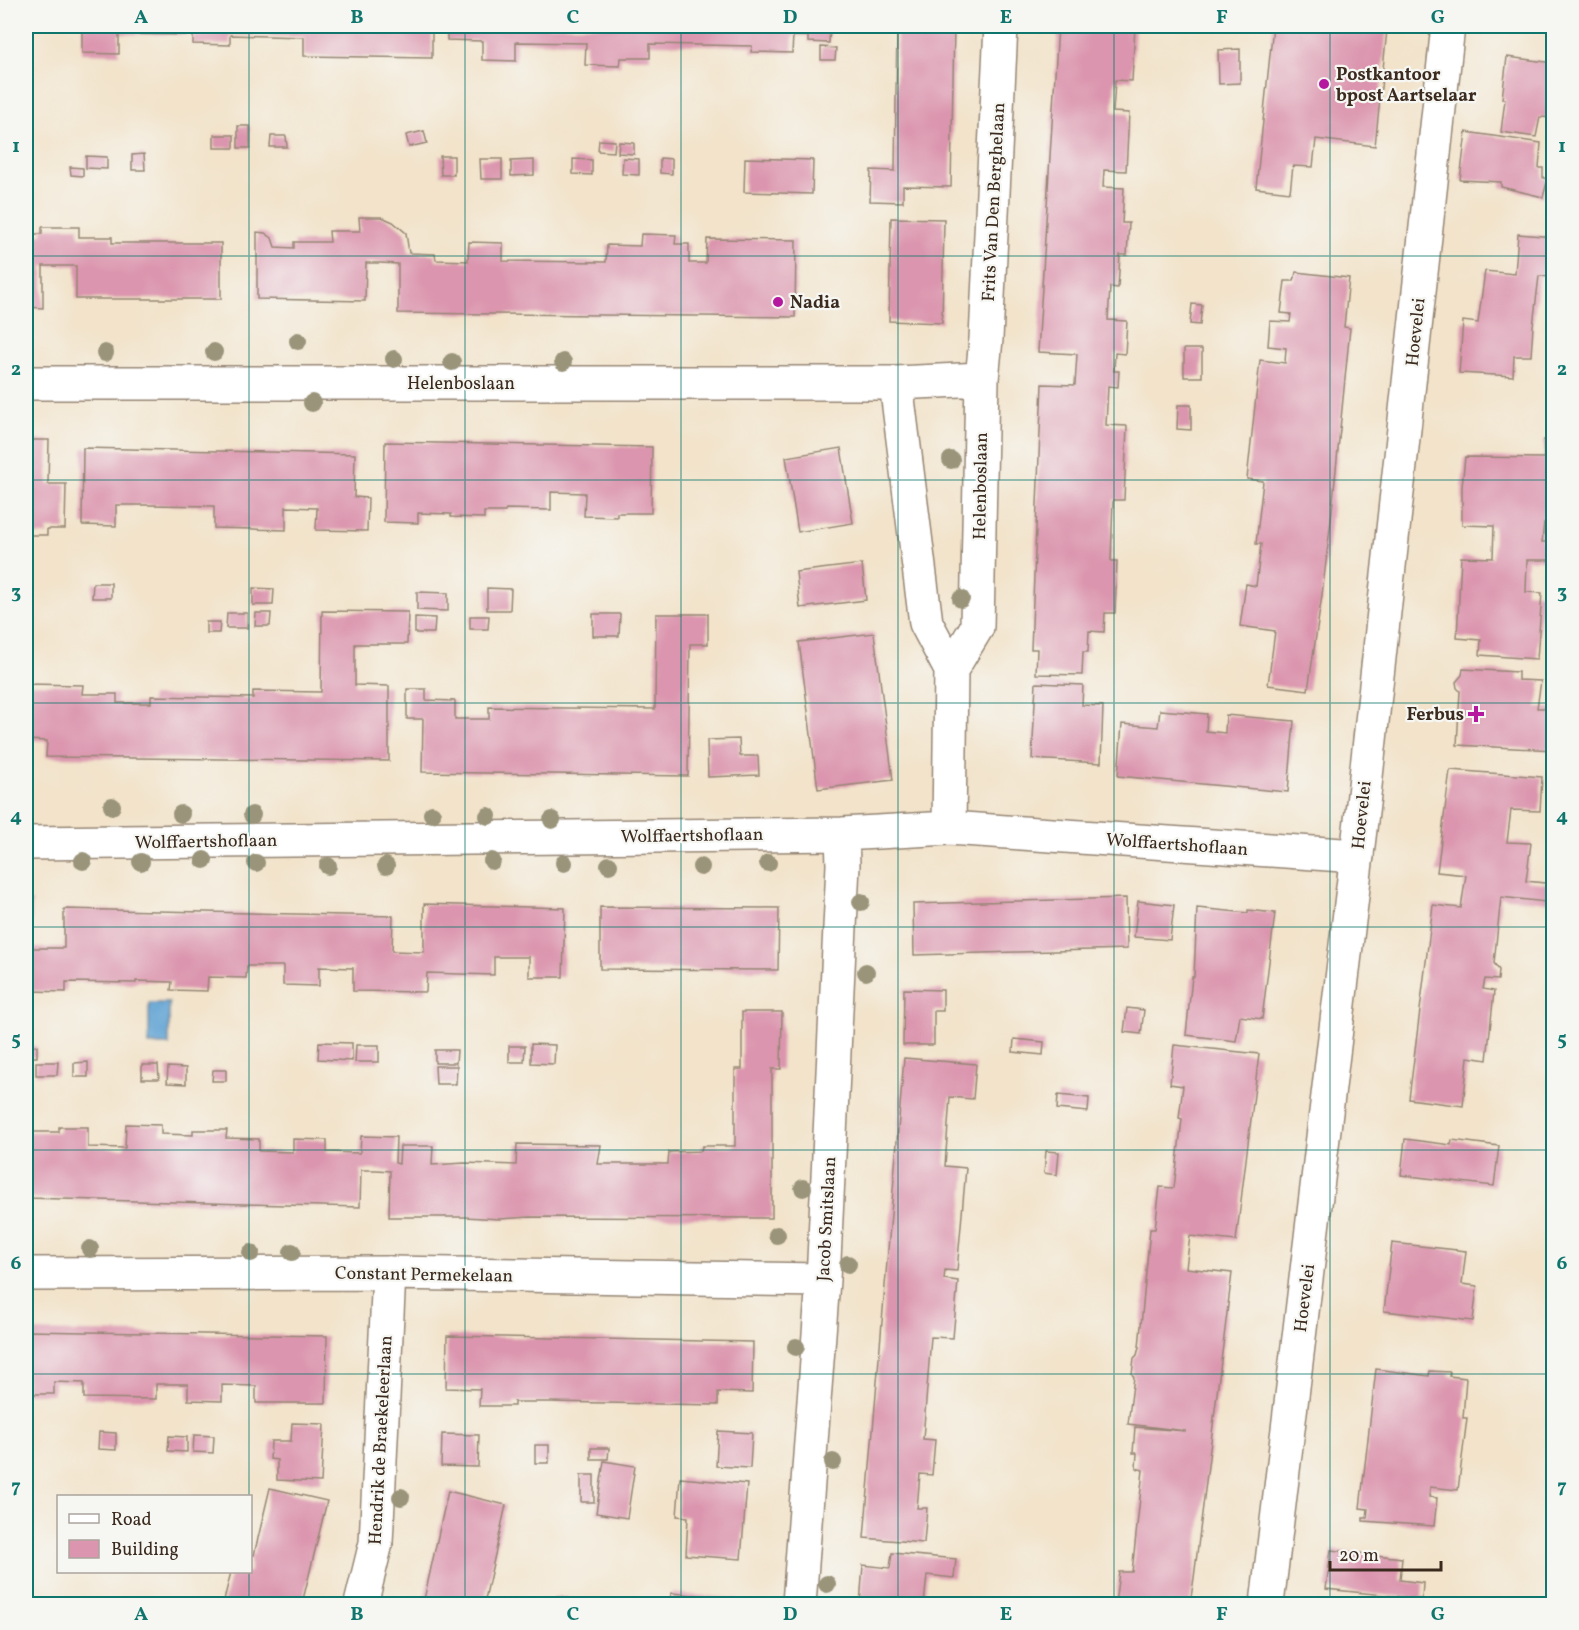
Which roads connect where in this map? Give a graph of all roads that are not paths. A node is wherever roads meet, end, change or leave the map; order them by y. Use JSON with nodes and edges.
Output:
{"nodes":[{"id":1,"x":1001,"y":26,"type":"edge"},
{"id":2,"x":1448,"y":26,"type":"edge"},
{"id":3,"x":982,"y":379,"type":"junction"},
{"id":4,"x":26,"y":383,"type":"edge"},
{"id":5,"x":897,"y":383,"type":"junction"},
{"id":6,"x":951,"y":670,"type":"junction"},
{"id":7,"x":949,"y":828,"type":"junction"},
{"id":8,"x":842,"y":834,"type":"junction"},
{"id":9,"x":26,"y":843,"type":"edge"},
{"id":10,"x":1357,"y":856,"type":"junction"},
{"id":11,"x":389,"y":1273,"type":"junction"},
{"id":12,"x":26,"y":1274,"type":"edge"},
{"id":13,"x":823,"y":1280,"type":"junction"},
{"id":14,"x":361,"y":1605,"type":"edge"},
{"id":15,"x":798,"y":1605,"type":"edge"},
{"id":16,"x":1267,"y":1605,"type":"edge"}],
"edges":[{"from":1,"to":3,"type":"street","name":"Frits Van Den Berghelaan"},
{"from":2,"to":10,"type":"street","name":"Hoevelei"},
{"from":3,"to":5,"type":"street","name":"Helenboslaan"},
{"from":3,"to":6,"type":"street","name":"Helenboslaan"},
{"from":4,"to":5,"type":"street","name":"Helenboslaan"},
{"from":5,"to":6,"type":"street"},
{"from":6,"to":7,"type":"street"},
{"from":7,"to":8,"type":"street","name":"Wolffaertshoflaan"},
{"from":7,"to":10,"type":"street","name":"Wolffaertshoflaan"},
{"from":8,"to":9,"type":"street","name":"Wolffaertshoflaan"},
{"from":8,"to":13,"type":"street","name":"Jacob Smitslaan"},
{"from":10,"to":16,"type":"street","name":"Hoevelei"},
{"from":11,"to":12,"type":"street","name":"Constant Permekelaan"},
{"from":11,"to":13,"type":"street","name":"Constant Permekelaan"},
{"from":11,"to":14,"type":"street","name":"Hendrik de Braekeleerlaan"},
{"from":13,"to":15,"type":"street","name":"Jacob Smitslaan"}]}
